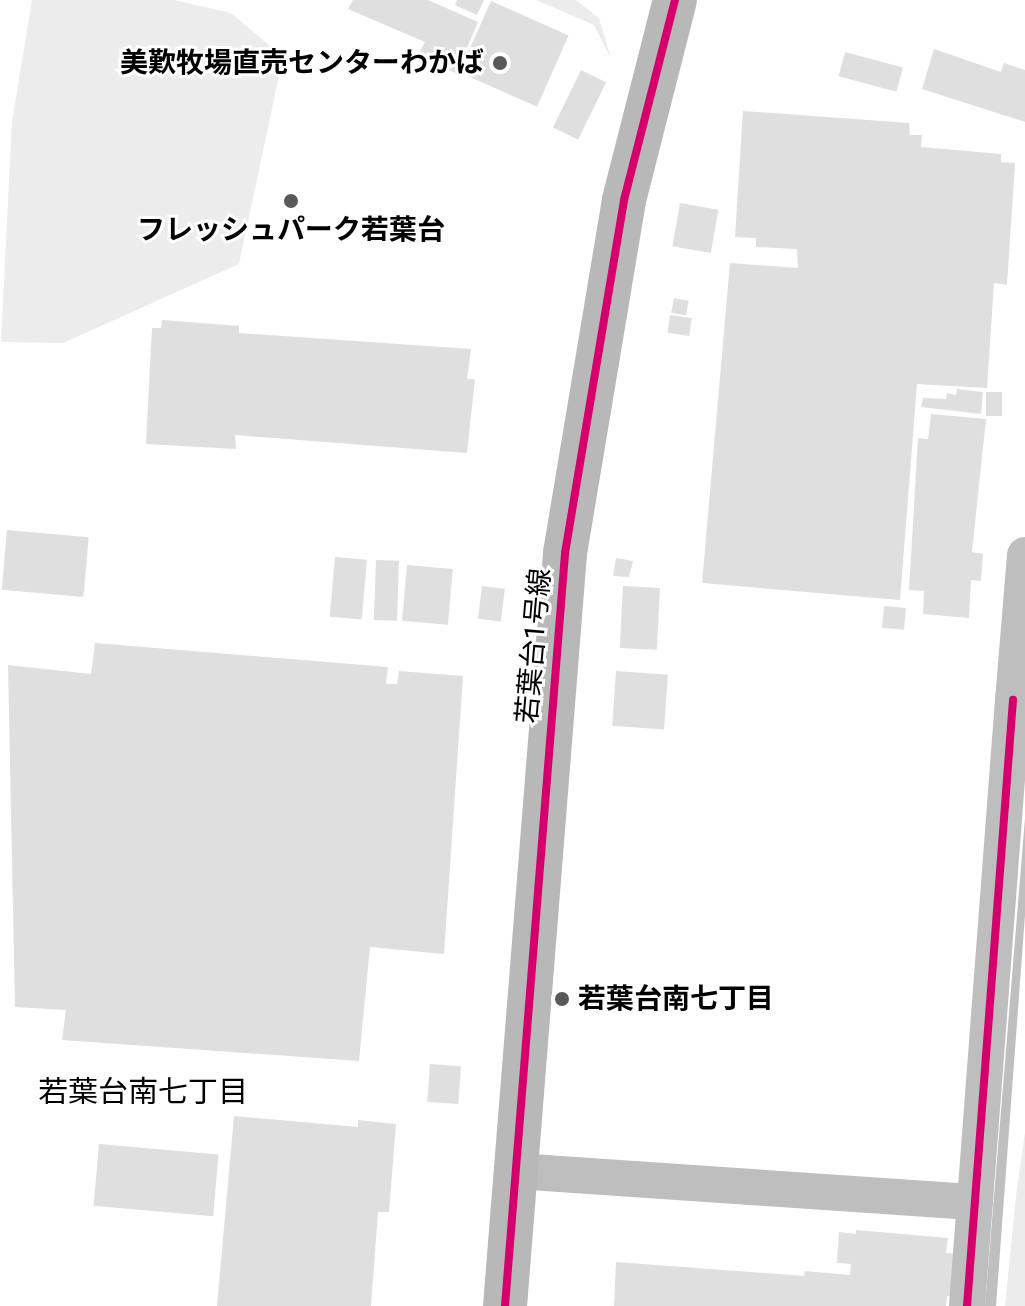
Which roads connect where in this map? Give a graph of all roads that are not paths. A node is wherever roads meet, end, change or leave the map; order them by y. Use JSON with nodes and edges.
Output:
{"nodes":[{"id":1,"x":675,"y":0,"type":"edge"},
{"id":2,"x":1025,"y":555,"type":"edge"},
{"id":3,"x":1019,"y":701,"type":"edge"},
{"id":4,"x":516,"y":1171,"type":"junction"},
{"id":5,"x":975,"y":1202,"type":"junction"},
{"id":6,"x":505,"y":1306,"type":"edge"},
{"id":7,"x":967,"y":1306,"type":"edge"}],
"edges":[{"from":1,"to":4,"type":"street","name":"若葉台1号線"},
{"from":2,"to":3,"type":"street"},
{"from":3,"to":5,"type":"street"},
{"from":4,"to":5,"type":"street"},
{"from":4,"to":6,"type":"street","name":"若葉台1号線"},
{"from":5,"to":7,"type":"street"}]}
